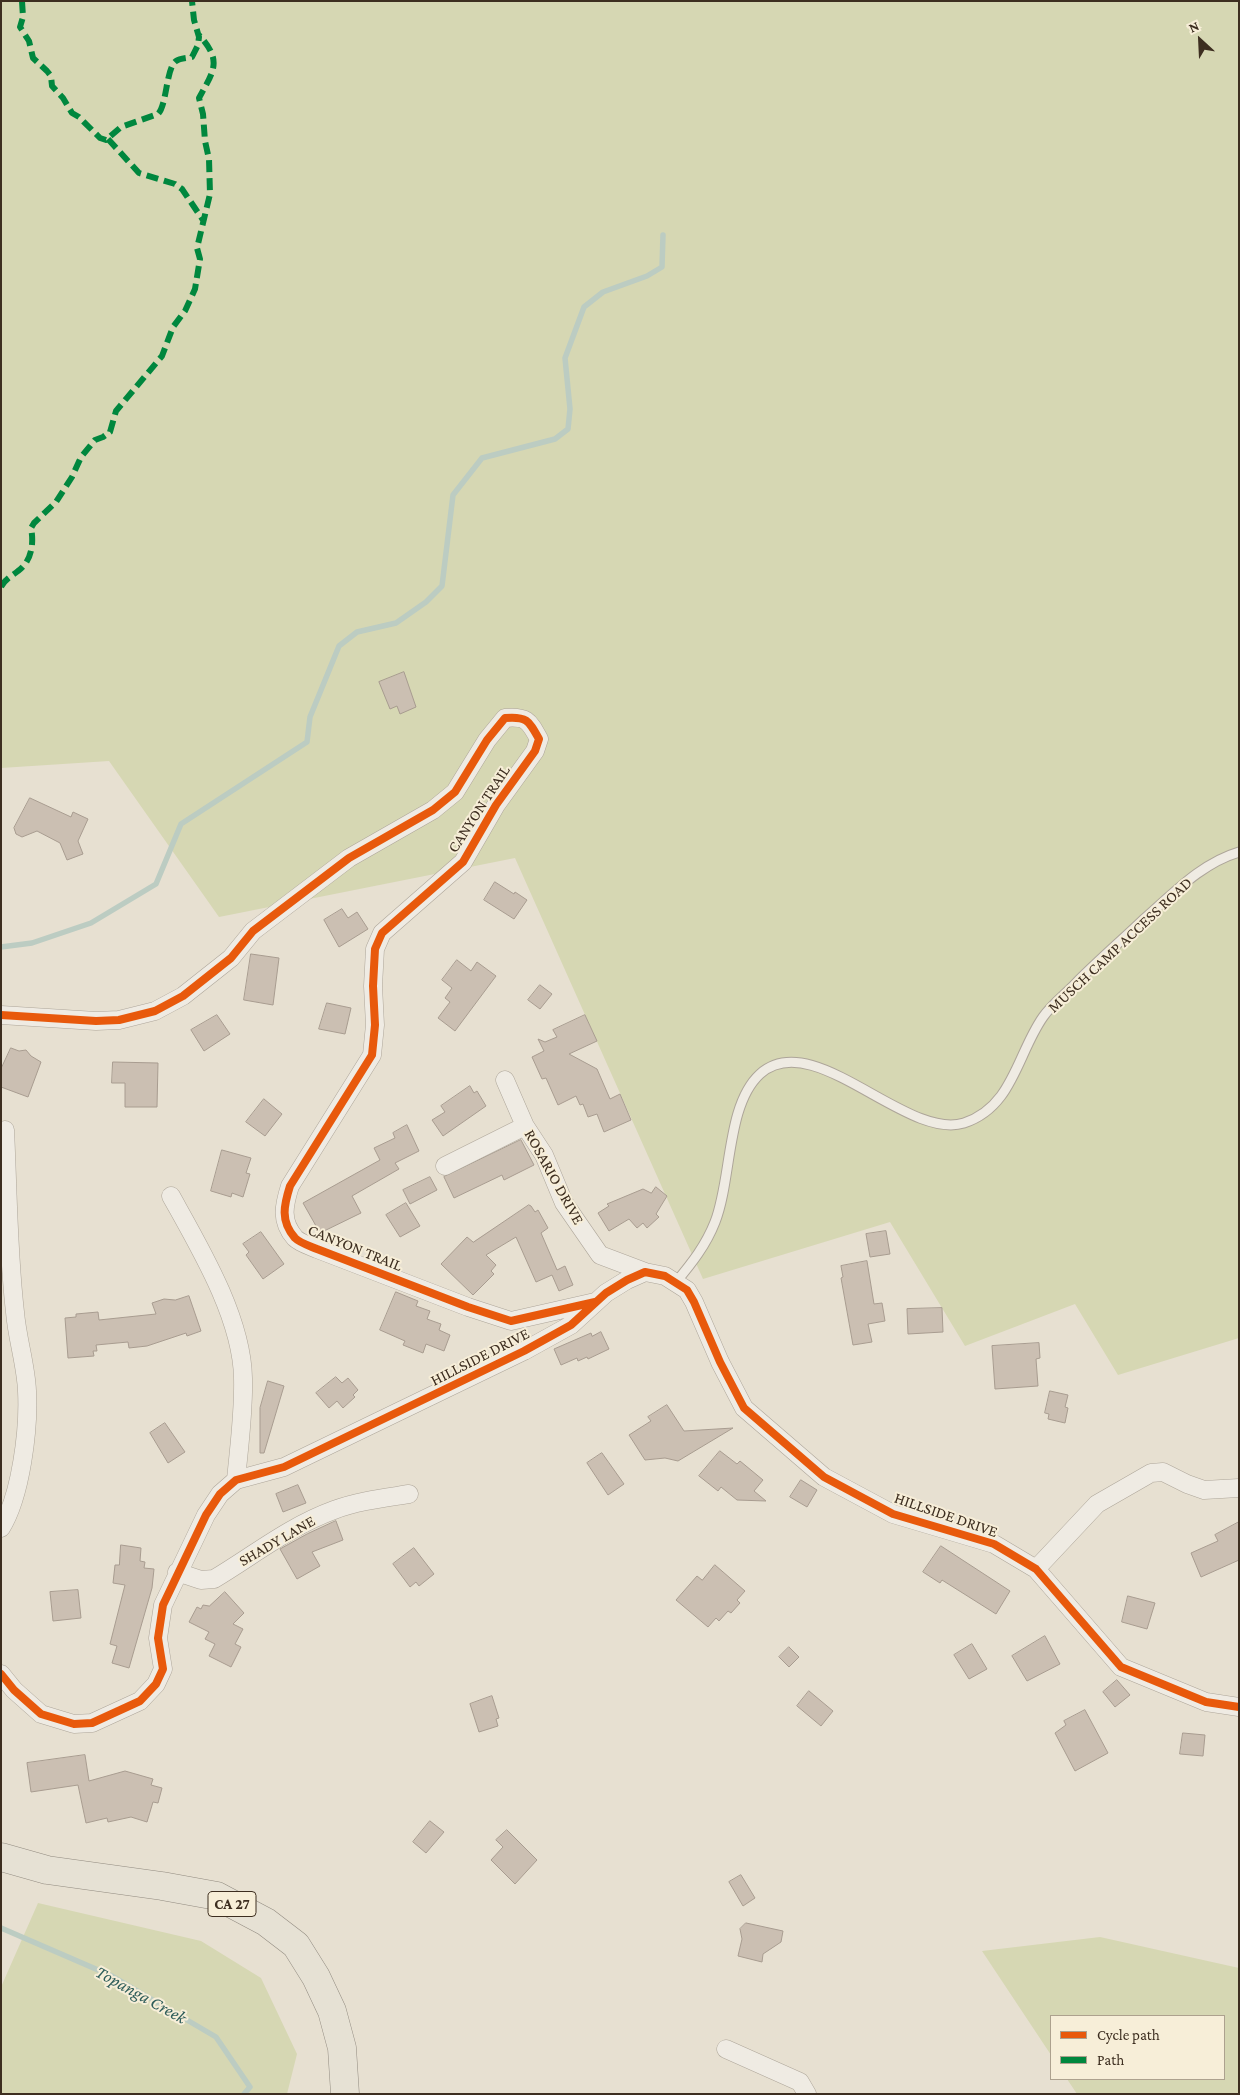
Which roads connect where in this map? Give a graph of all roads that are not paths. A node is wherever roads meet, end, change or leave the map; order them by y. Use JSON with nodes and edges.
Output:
{"nodes":[{"id":1,"x":1239,"y":852,"type":"edge"},
{"id":2,"x":1,"y":1015,"type":"edge"},
{"id":3,"x":505,"y":1080,"type":"dead end"},
{"id":4,"x":525,"y":1126,"type":"junction"},
{"id":5,"x":5,"y":1130,"type":"dead end"},
{"id":6,"x":445,"y":1166,"type":"dead end"},
{"id":7,"x":171,"y":1196,"type":"dead end"},
{"id":8,"x":645,"y":1272,"type":"junction"},
{"id":9,"x":676,"y":1282,"type":"junction"},
{"id":10,"x":598,"y":1302,"type":"junction"},
{"id":11,"x":236,"y":1480,"type":"junction"},
{"id":12,"x":1239,"y":1488,"type":"edge"},
{"id":13,"x":409,"y":1494,"type":"dead end"},
{"id":14,"x":1,"y":1528,"type":"edge"},
{"id":15,"x":1036,"y":1569,"type":"junction"},
{"id":16,"x":177,"y":1572,"type":"junction"},
{"id":17,"x":1,"y":1674,"type":"edge"},
{"id":18,"x":1239,"y":1707,"type":"edge"},
{"id":19,"x":1,"y":1856,"type":"edge"},
{"id":20,"x":726,"y":2049,"type":"dead end"},
{"id":21,"x":345,"y":2093,"type":"edge"},
{"id":22,"x":807,"y":2094,"type":"edge"}],
"edges":[{"from":1,"to":9,"type":"lane","name":"MUSCH CAMP ACCESS ROAD"},
{"from":2,"to":10,"type":"street","name":"CANYON TRAIL"},
{"from":3,"to":4,"type":"street","name":"ROSARIO DRIVE"},
{"from":4,"to":6,"type":"street"},
{"from":4,"to":8,"type":"street","name":"ROSARIO DRIVE"},
{"from":5,"to":14,"type":"street"},
{"from":7,"to":11,"type":"street"},
{"from":8,"to":9,"type":"street","name":"HILLSIDE DRIVE"},
{"from":8,"to":10,"type":"street","name":"HILLSIDE DRIVE"},
{"from":9,"to":15,"type":"street","name":"HILLSIDE DRIVE"},
{"from":10,"to":11,"type":"street","name":"HILLSIDE DRIVE"},
{"from":11,"to":16,"type":"street","name":"HILLSIDE DRIVE"},
{"from":12,"to":15,"type":"street"},
{"from":13,"to":16,"type":"street","name":"SHADY LANE"},
{"from":15,"to":18,"type":"street","name":"HILLSIDE DRIVE"},
{"from":16,"to":17,"type":"street","name":"HILLSIDE DRIVE"},
{"from":19,"to":21,"type":"main road","number":"CA 27"},
{"from":20,"to":22,"type":"street"}]}
